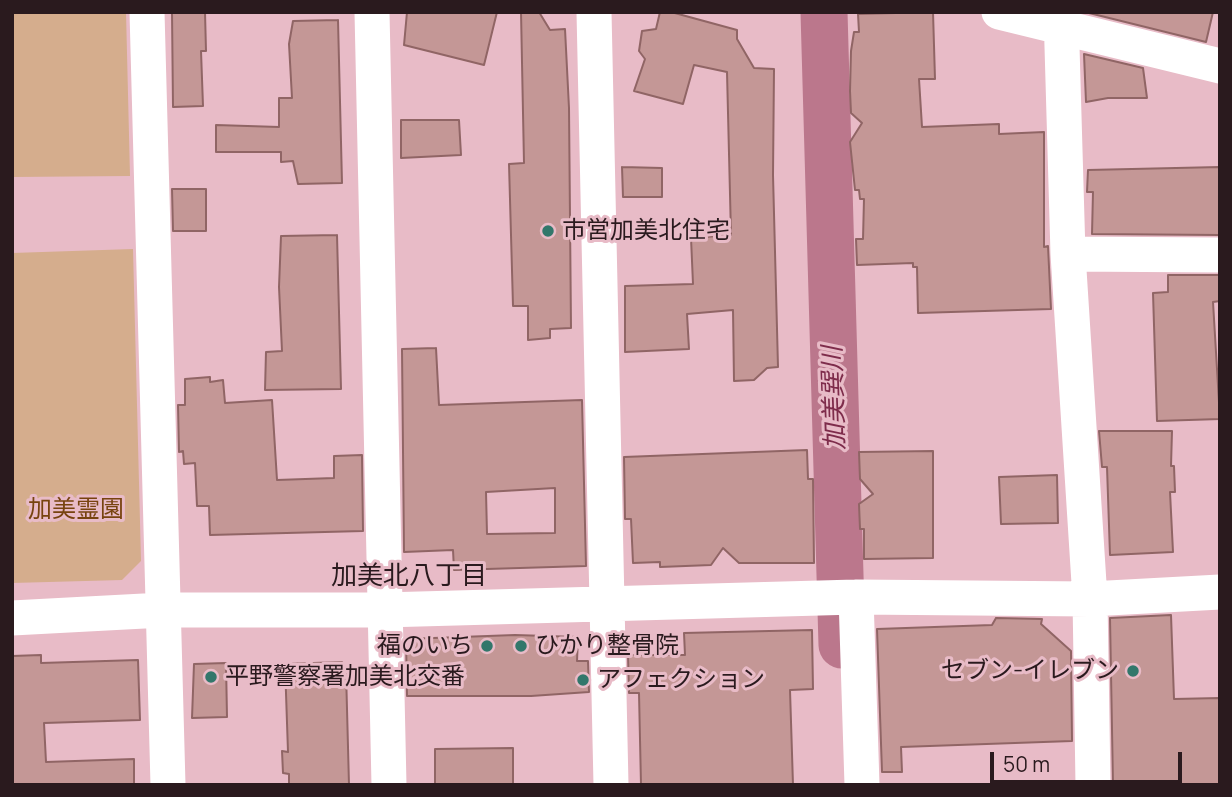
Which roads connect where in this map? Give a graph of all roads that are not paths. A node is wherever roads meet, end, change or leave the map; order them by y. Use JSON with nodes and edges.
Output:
{"nodes":[{"id":1,"x":147,"y":12,"type":"edge"},
{"id":2,"x":372,"y":12,"type":"edge"},
{"id":3,"x":594,"y":12,"type":"edge"},
{"id":4,"x":999,"y":12,"type":"edge"},
{"id":5,"x":1061,"y":20,"type":"edge"},
{"id":6,"x":1220,"y":66,"type":"edge"},
{"id":7,"x":1068,"y":254,"type":"junction"},
{"id":8,"x":1220,"y":255,"type":"edge"},
{"id":9,"x":1220,"y":592,"type":"edge"},
{"id":10,"x":845,"y":597,"type":"junction"},
{"id":11,"x":1090,"y":599,"type":"junction"},
{"id":12,"x":606,"y":604,"type":"junction"},
{"id":13,"x":163,"y":610,"type":"junction"},
{"id":14,"x":383,"y":610,"type":"junction"},
{"id":15,"x":12,"y":618,"type":"edge"},
{"id":16,"x":169,"y":785,"type":"edge"},
{"id":17,"x":389,"y":785,"type":"edge"},
{"id":18,"x":611,"y":785,"type":"edge"},
{"id":19,"x":862,"y":785,"type":"edge"},
{"id":20,"x":1093,"y":785,"type":"edge"}],
"edges":[{"from":1,"to":13,"type":"street"},
{"from":2,"to":14,"type":"street"},
{"from":3,"to":12,"type":"street"},
{"from":4,"to":5,"type":"street"},
{"from":5,"to":6,"type":"street"},
{"from":5,"to":7,"type":"street"},
{"from":7,"to":8,"type":"street"},
{"from":7,"to":11,"type":"street"},
{"from":9,"to":11,"type":"street"},
{"from":10,"to":11,"type":"street"},
{"from":10,"to":12,"type":"street"},
{"from":10,"to":19,"type":"street"},
{"from":11,"to":20,"type":"street"},
{"from":12,"to":14,"type":"street"},
{"from":12,"to":18,"type":"street"},
{"from":13,"to":14,"type":"street"},
{"from":13,"to":15,"type":"street"},
{"from":13,"to":16,"type":"street"},
{"from":14,"to":17,"type":"street"}]}
